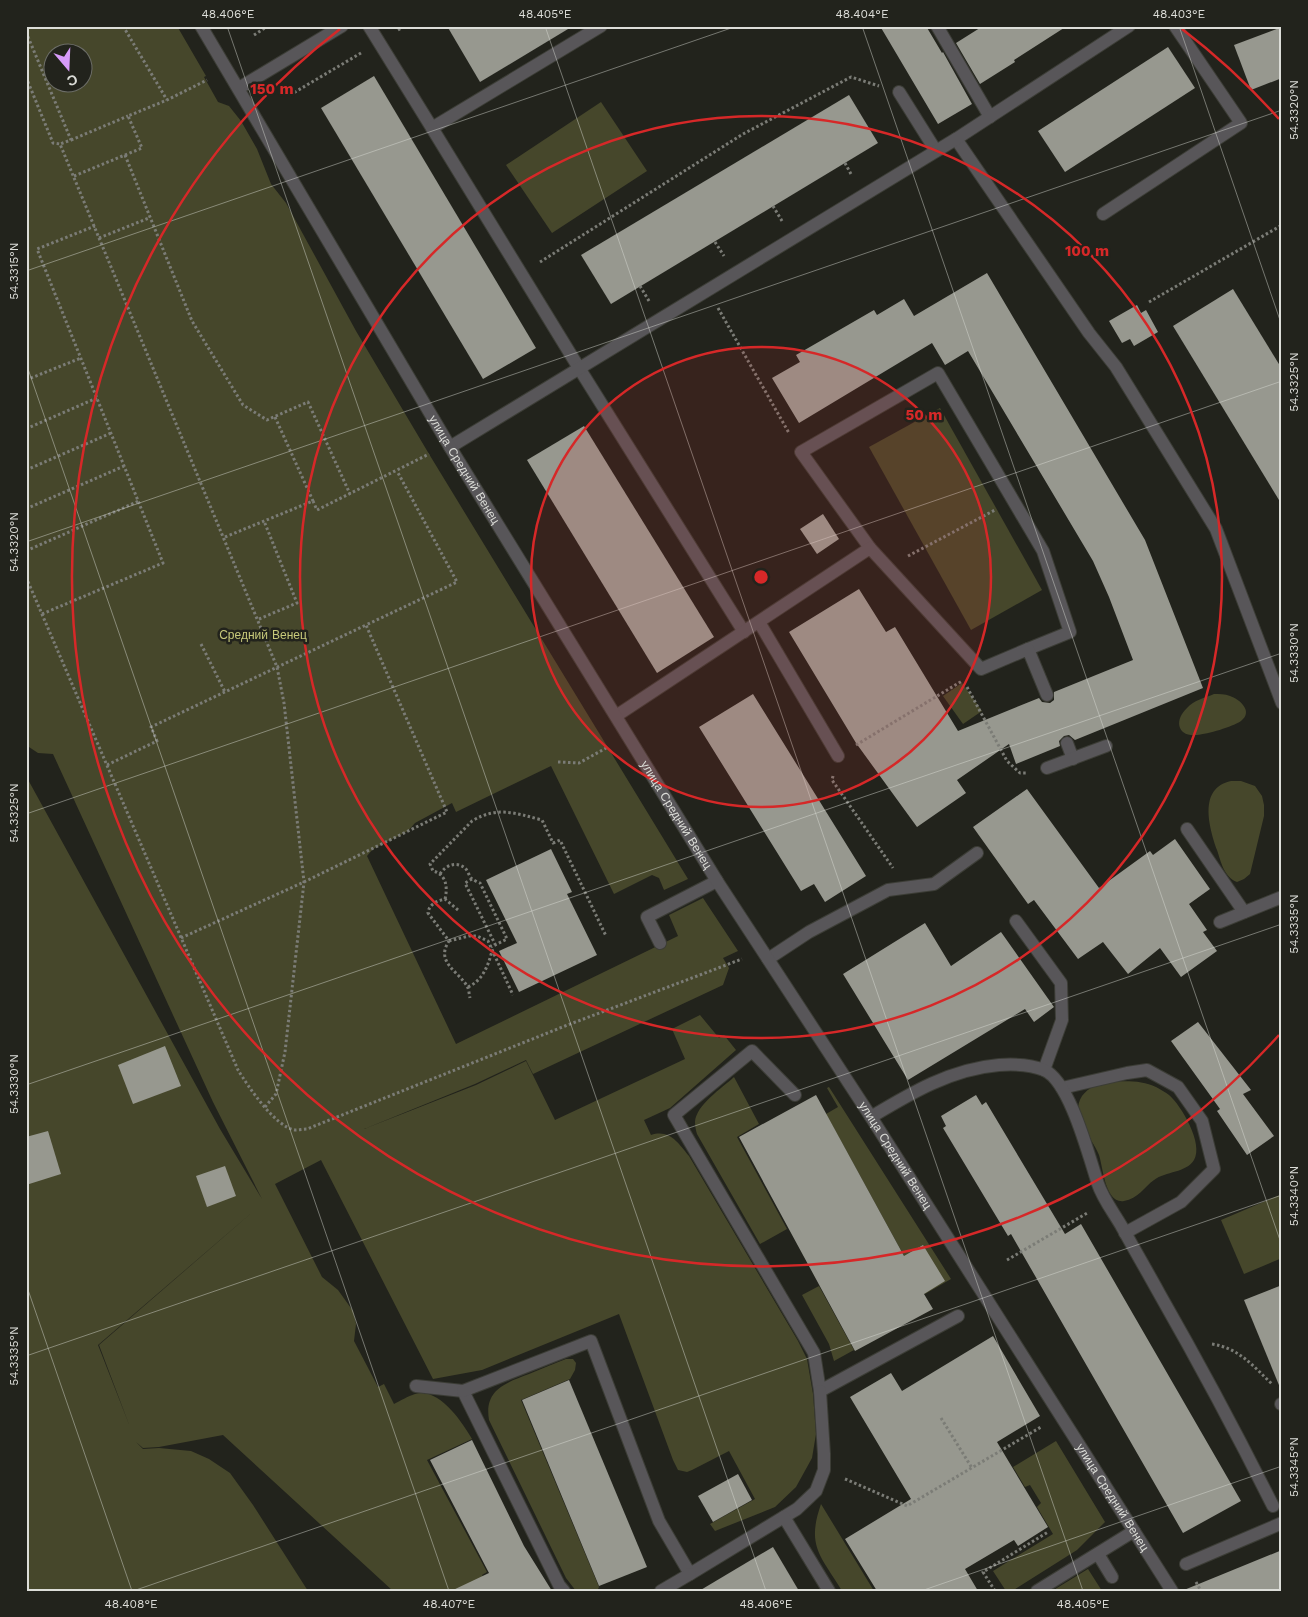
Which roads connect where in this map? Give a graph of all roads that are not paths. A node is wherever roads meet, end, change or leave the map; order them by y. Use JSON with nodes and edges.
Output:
{"nodes":[{"id":1,"x":201,"y":26,"type":"edge"},
{"id":2,"x":342,"y":26,"type":"edge"},
{"id":3,"x":369,"y":26,"type":"edge"},
{"id":4,"x":601,"y":26,"type":"edge"},
{"id":5,"x":1129,"y":26,"type":"edge"},
{"id":6,"x":1175,"y":26,"type":"edge"},
{"id":7,"x":941,"y":28,"type":"edge"},
{"id":8,"x":239,"y":88,"type":"junction"},
{"id":9,"x":899,"y":92,"type":"road end"},
{"id":10,"x":990,"y":117,"type":"junction"},
{"id":11,"x":432,"y":128,"type":"junction"},
{"id":12,"x":956,"y":138,"type":"junction"},
{"id":13,"x":936,"y":151,"type":"junction"},
{"id":14,"x":1103,"y":214,"type":"dead end"},
{"id":15,"x":579,"y":368,"type":"junction"},
{"id":16,"x":450,"y":447,"type":"junction"},
{"id":17,"x":870,"y":548,"type":"junction"},
{"id":18,"x":759,"y":622,"type":"junction"},
{"id":19,"x":744,"y":632,"type":"junction"},
{"id":20,"x":1028,"y":649,"type":"junction"},
{"id":21,"x":1047,"y":695,"type":"dead end"},
{"id":22,"x":1282,"y":703,"type":"edge"},
{"id":23,"x":616,"y":716,"type":"junction"},
{"id":24,"x":1067,"y":743,"type":"dead end"},
{"id":25,"x":1106,"y":746,"type":"dead end"},
{"id":26,"x":838,"y":756,"type":"road end"},
{"id":27,"x":1073,"y":759,"type":"junction"},
{"id":28,"x":1047,"y":768,"type":"road end"},
{"id":29,"x":1187,"y":829,"type":"dead end"},
{"id":30,"x":977,"y":854,"type":"dead end"},
{"id":31,"x":717,"y":881,"type":"junction"},
{"id":32,"x":1282,"y":897,"type":"edge"},
{"id":33,"x":1244,"y":912,"type":"junction"},
{"id":34,"x":1016,"y":922,"type":"dead end"},
{"id":35,"x":1220,"y":922,"type":"dead end"},
{"id":36,"x":660,"y":943,"type":"dead end"},
{"id":37,"x":765,"y":955,"type":"junction"},
{"id":38,"x":1044,"y":1070,"type":"junction"},
{"id":39,"x":1062,"y":1088,"type":"junction"},
{"id":40,"x":795,"y":1095,"type":"dead end"},
{"id":41,"x":871,"y":1117,"type":"junction"},
{"id":42,"x":1125,"y":1233,"type":"junction"},
{"id":43,"x":958,"y":1316,"type":"dead end"},
{"id":44,"x":416,"y":1386,"type":"dead end"},
{"id":45,"x":463,"y":1391,"type":"junction"},
{"id":46,"x":820,"y":1391,"type":"junction"},
{"id":47,"x":1273,"y":1506,"type":"dead end"},
{"id":48,"x":784,"y":1517,"type":"junction"},
{"id":49,"x":1282,"y":1523,"type":"edge"},
{"id":50,"x":1134,"y":1532,"type":"junction"},
{"id":51,"x":1098,"y":1554,"type":"junction"},
{"id":52,"x":1186,"y":1564,"type":"dead end"},
{"id":53,"x":690,"y":1574,"type":"junction"},
{"id":54,"x":1112,"y":1577,"type":"dead end"},
{"id":55,"x":564,"y":1591,"type":"edge"},
{"id":56,"x":661,"y":1591,"type":"edge"},
{"id":57,"x":829,"y":1591,"type":"edge"},
{"id":58,"x":1037,"y":1591,"type":"edge"},
{"id":59,"x":1172,"y":1591,"type":"edge"}],
"edges":[{"from":1,"to":8,"type":"street","name":"улица Средний Венец"},
{"from":2,"to":8,"type":"street"},
{"from":3,"to":11,"type":"street"},
{"from":4,"to":11,"type":"street"},
{"from":5,"to":10,"type":"street"},
{"from":6,"to":14,"type":"street"},
{"from":7,"to":10,"type":"street"},
{"from":8,"to":16,"type":"street","name":"улица Средний Венец"},
{"from":9,"to":13,"type":"street"},
{"from":10,"to":12,"type":"street"},
{"from":11,"to":15,"type":"street"},
{"from":12,"to":13,"type":"street"},
{"from":12,"to":22,"type":"street"},
{"from":13,"to":15,"type":"street"},
{"from":15,"to":16,"type":"street"},
{"from":15,"to":19,"type":"street"},
{"from":16,"to":23,"type":"street","name":"улица Средний Венец"},
{"from":17,"to":18,"type":"street"},
{"from":17,"to":20,"type":"street"},
{"from":17,"to":20,"type":"street"},
{"from":18,"to":19,"type":"street"},
{"from":18,"to":26,"type":"street"},
{"from":19,"to":23,"type":"street"},
{"from":20,"to":21,"type":"street"},
{"from":23,"to":31,"type":"street","name":"улица Средний Венец"},
{"from":24,"to":27,"type":"street"},
{"from":25,"to":27,"type":"street"},
{"from":27,"to":28,"type":"street"},
{"from":29,"to":33,"type":"street"},
{"from":30,"to":37,"type":"street"},
{"from":31,"to":36,"type":"street"},
{"from":31,"to":37,"type":"street","name":"улица Средний Венец"},
{"from":32,"to":33,"type":"street"},
{"from":33,"to":35,"type":"street"},
{"from":34,"to":38,"type":"street"},
{"from":37,"to":41,"type":"street","name":"улица Средний Венец"},
{"from":38,"to":39,"type":"street"},
{"from":38,"to":41,"type":"street"},
{"from":39,"to":42,"type":"street"},
{"from":39,"to":42,"type":"street"},
{"from":40,"to":46,"type":"street"},
{"from":41,"to":50,"type":"street","name":"улица Средний Венец"},
{"from":42,"to":47,"type":"street"},
{"from":43,"to":46,"type":"street"},
{"from":44,"to":45,"type":"street"},
{"from":45,"to":53,"type":"street"},
{"from":45,"to":55,"type":"street"},
{"from":46,"to":48,"type":"street"},
{"from":48,"to":53,"type":"street"},
{"from":48,"to":57,"type":"street"},
{"from":49,"to":52,"type":"street"},
{"from":50,"to":51,"type":"street"},
{"from":50,"to":59,"type":"street","name":"улица Средний Венец"},
{"from":51,"to":54,"type":"street"},
{"from":51,"to":58,"type":"street"},
{"from":53,"to":56,"type":"street"}]}
